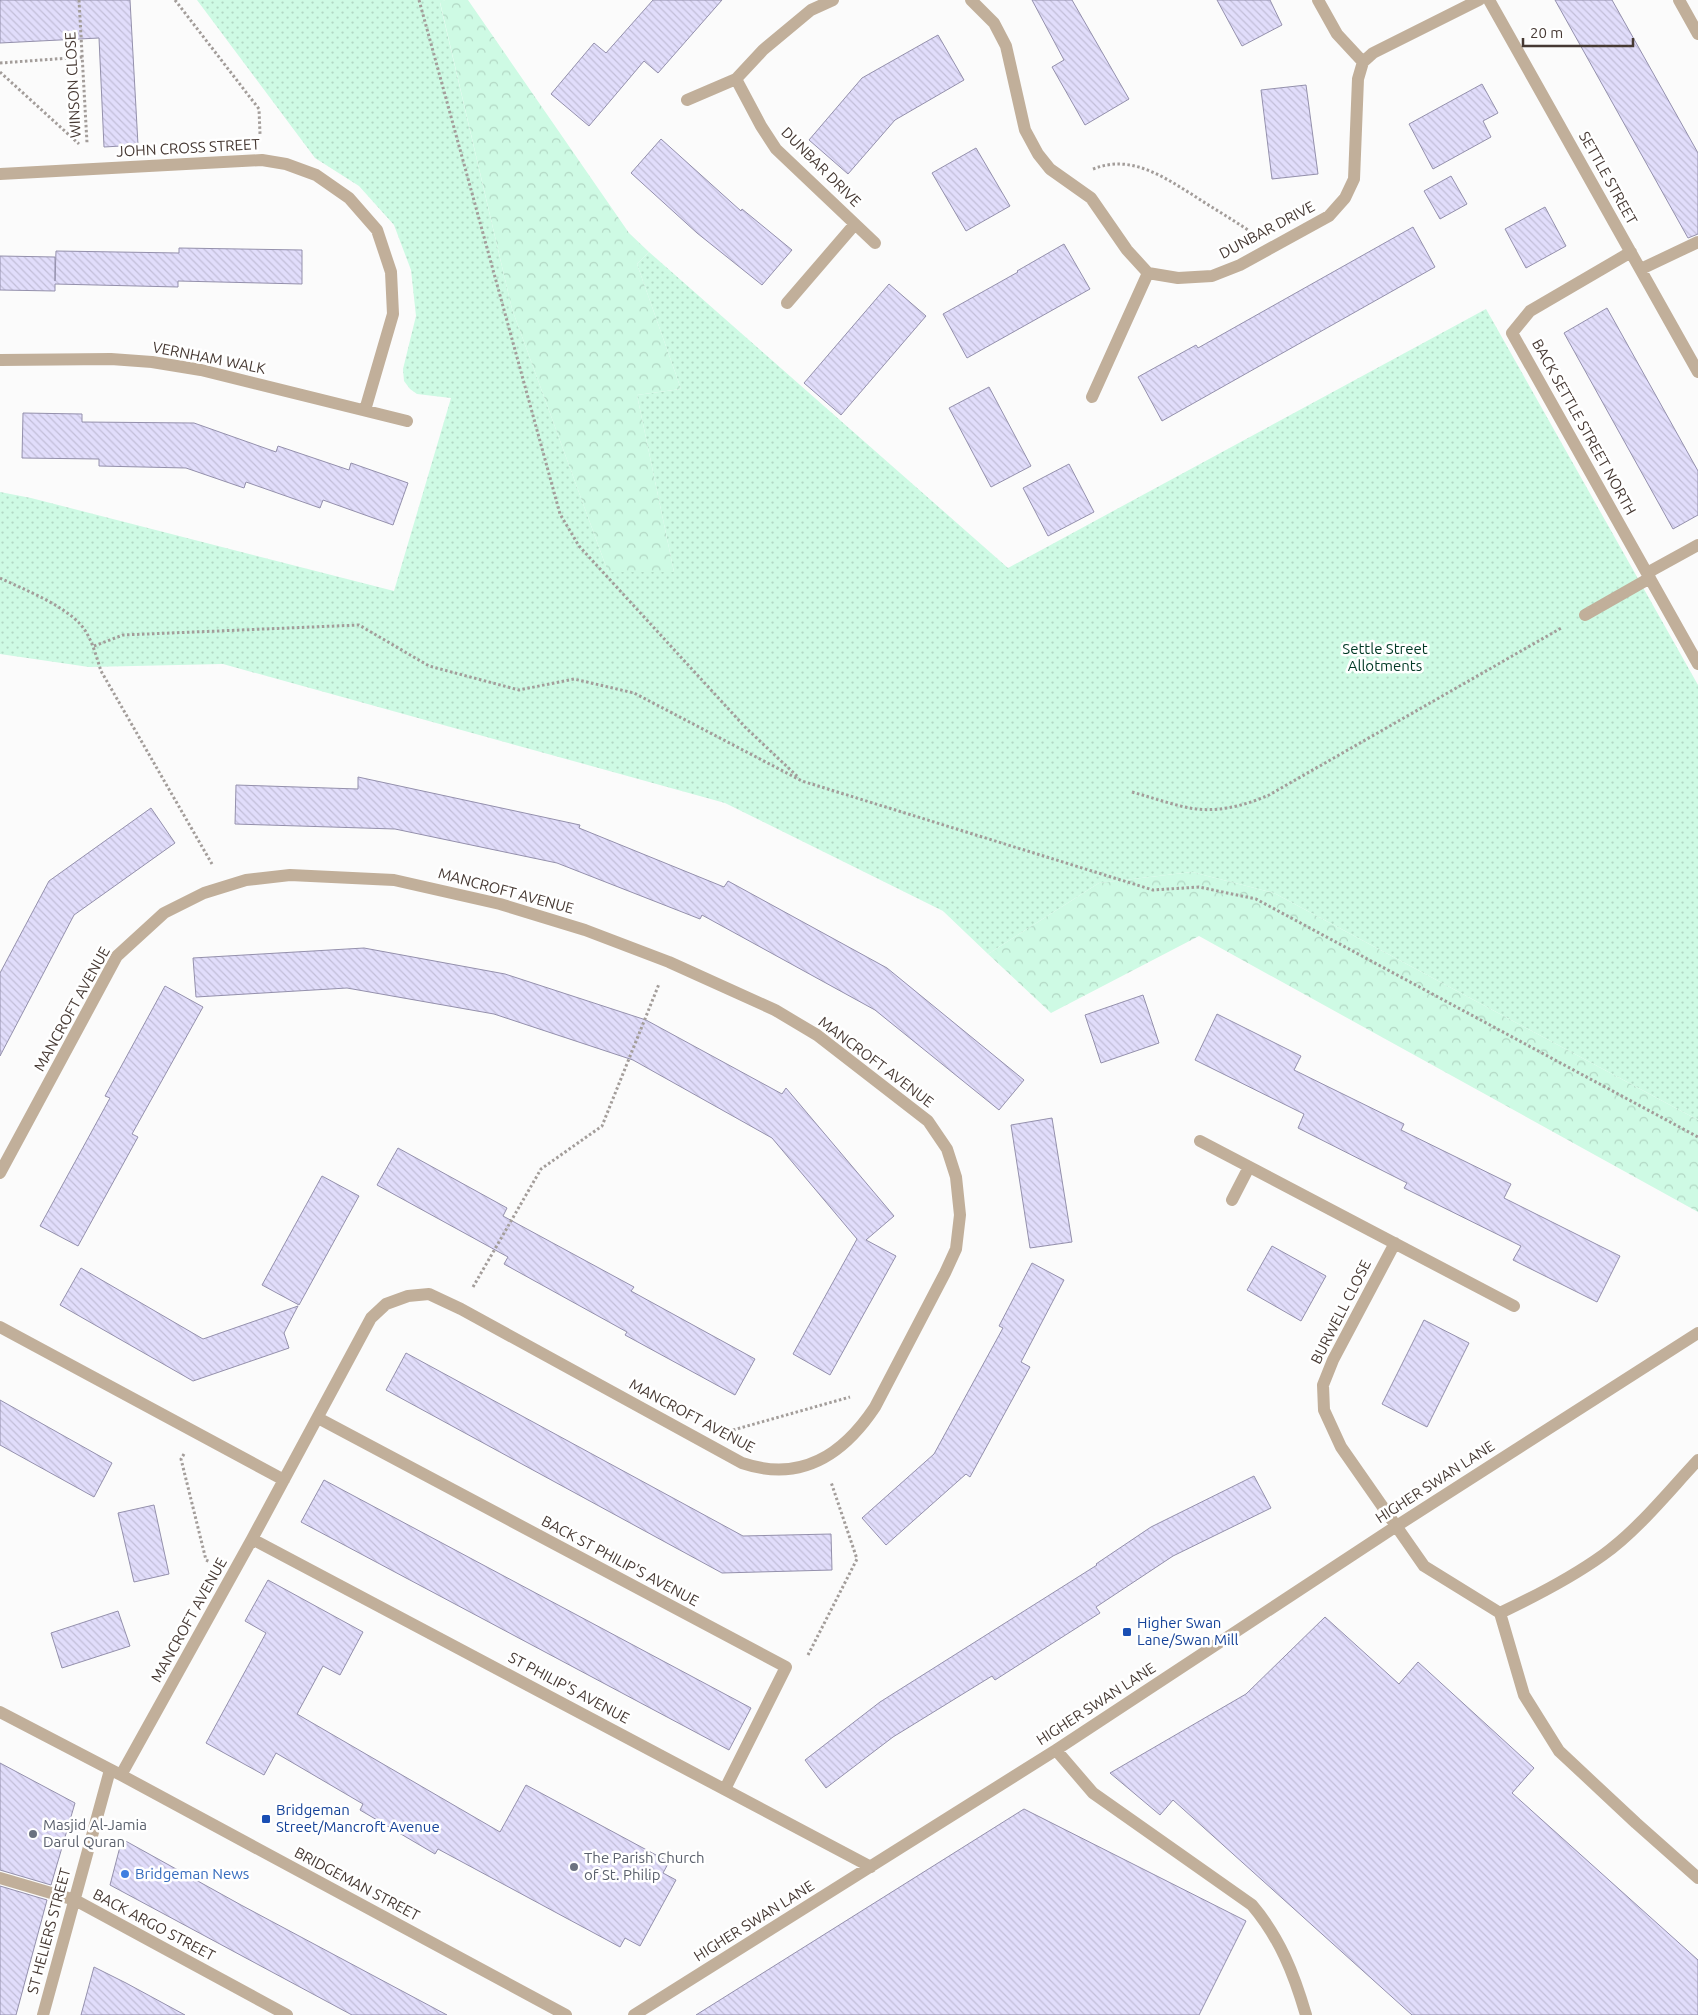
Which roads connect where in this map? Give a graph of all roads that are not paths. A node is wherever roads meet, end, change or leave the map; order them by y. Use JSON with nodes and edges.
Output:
{"nodes":[{"id":1,"x":833,"y":0,"type":"edge"},
{"id":2,"x":971,"y":0,"type":"edge"},
{"id":3,"x":1318,"y":0,"type":"edge"},
{"id":4,"x":1479,"y":0,"type":"edge"},
{"id":5,"x":1490,"y":0,"type":"edge"},
{"id":6,"x":1679,"y":0,"type":"edge"},
{"id":7,"x":1698,"y":34,"type":"edge"},
{"id":8,"x":1363,"y":62,"type":"junction"},
{"id":9,"x":736,"y":79,"type":"junction"},
{"id":10,"x":687,"y":100,"type":"dead end"},
{"id":11,"x":0,"y":174,"type":"edge"},
{"id":12,"x":855,"y":224,"type":"junction"},
{"id":13,"x":1698,"y":242,"type":"edge"},
{"id":14,"x":875,"y":243,"type":"dead end"},
{"id":15,"x":1631,"y":252,"type":"junction"},
{"id":16,"x":1640,"y":270,"type":"junction"},
{"id":17,"x":1148,"y":274,"type":"junction"},
{"id":18,"x":787,"y":304,"type":"dead end"},
{"id":19,"x":0,"y":360,"type":"edge"},
{"id":20,"x":1698,"y":372,"type":"edge"},
{"id":21,"x":1092,"y":397,"type":"dead end"},
{"id":22,"x":365,"y":410,"type":"junction"},
{"id":23,"x":407,"y":421,"type":"dead end"},
{"id":24,"x":1698,"y":545,"type":"edge"},
{"id":25,"x":1649,"y":576,"type":"junction"},
{"id":26,"x":1585,"y":615,"type":"road end"},
{"id":27,"x":1698,"y":664,"type":"edge"},
{"id":28,"x":1200,"y":1141,"type":"dead end"},
{"id":29,"x":1249,"y":1167,"type":"junction"},
{"id":30,"x":0,"y":1173,"type":"edge"},
{"id":31,"x":1232,"y":1200,"type":"dead end"},
{"id":32,"x":1395,"y":1243,"type":"junction"},
{"id":33,"x":1514,"y":1306,"type":"dead end"},
{"id":34,"x":0,"y":1327,"type":"edge"},
{"id":35,"x":1698,"y":1333,"type":"edge"},
{"id":36,"x":318,"y":1418,"type":"junction"},
{"id":37,"x":1698,"y":1460,"type":"edge"},
{"id":38,"x":284,"y":1480,"type":"junction"},
{"id":39,"x":1395,"y":1527,"type":"junction"},
{"id":40,"x":252,"y":1539,"type":"junction"},
{"id":41,"x":1500,"y":1613,"type":"junction"},
{"id":42,"x":0,"y":1712,"type":"edge"},
{"id":43,"x":1056,"y":1750,"type":"junction"},
{"id":44,"x":116,"y":1772,"type":"junction"},
{"id":45,"x":724,"y":1789,"type":"junction"},
{"id":46,"x":870,"y":1867,"type":"junction"},
{"id":47,"x":0,"y":1878,"type":"edge"},
{"id":48,"x":1698,"y":1878,"type":"edge"},
{"id":49,"x":74,"y":1900,"type":"junction"},
{"id":50,"x":43,"y":2015,"type":"edge"},
{"id":51,"x":287,"y":2015,"type":"edge"},
{"id":52,"x":566,"y":2015,"type":"edge"},
{"id":53,"x":634,"y":2015,"type":"edge"},
{"id":54,"x":1306,"y":2015,"type":"edge"}],
"edges":[{"from":1,"to":9,"type":"street"},
{"from":2,"to":17,"type":"street"},
{"from":3,"to":8,"type":"street"},
{"from":4,"to":8,"type":"street"},
{"from":5,"to":15,"type":"street","name":"SETTLE STREET"},
{"from":6,"to":7,"type":"street"},
{"from":8,"to":17,"type":"street","name":"DUNBAR DRIVE"},
{"from":9,"to":10,"type":"street"},
{"from":9,"to":12,"type":"street","name":"DUNBAR DRIVE"},
{"from":11,"to":22,"type":"street","name":"JOHN CROSS STREET"},
{"from":12,"to":14,"type":"street","name":"DUNBAR DRIVE"},
{"from":12,"to":18,"type":"street","name":"DUNBAR DRIVE"},
{"from":13,"to":16,"type":"street"},
{"from":15,"to":16,"type":"street","name":"SETTLE STREET"},
{"from":15,"to":25,"type":"street","name":"BACK SETTLE STREET NORTH"},
{"from":16,"to":20,"type":"street","name":"SETTLE STREET"},
{"from":17,"to":21,"type":"street"},
{"from":19,"to":22,"type":"street","name":"VERNHAM WALK"},
{"from":22,"to":23,"type":"street","name":"VERNHAM WALK"},
{"from":24,"to":25,"type":"street"},
{"from":25,"to":26,"type":"street"},
{"from":25,"to":27,"type":"street","name":"BACK SETTLE STREET NORTH"},
{"from":28,"to":29,"type":"street"},
{"from":29,"to":31,"type":"street"},
{"from":29,"to":32,"type":"street"},
{"from":30,"to":36,"type":"street","name":"MANCROFT AVENUE"},
{"from":32,"to":33,"type":"street"},
{"from":32,"to":39,"type":"street","name":"BURWELL CLOSE"},
{"from":34,"to":38,"type":"street"},
{"from":35,"to":39,"type":"street","name":"HIGHER SWAN LANE"},
{"from":36,"to":38,"type":"street","name":"MANCROFT AVENUE"},
{"from":36,"to":45,"type":"street","name":"BACK ST PHILIP'S AVENUE"},
{"from":37,"to":41,"type":"street"},
{"from":38,"to":40,"type":"street","name":"MANCROFT AVENUE"},
{"from":39,"to":41,"type":"street","name":"BURWELL CLOSE"},
{"from":39,"to":43,"type":"street","name":"HIGHER SWAN LANE"},
{"from":40,"to":44,"type":"street","name":"MANCROFT AVENUE"},
{"from":40,"to":45,"type":"street","name":"ST PHILIP'S AVENUE"},
{"from":41,"to":48,"type":"street"},
{"from":42,"to":44,"type":"street","name":"BRIDGEMAN STREET"},
{"from":43,"to":46,"type":"street","name":"HIGHER SWAN LANE"},
{"from":43,"to":54,"type":"street"},
{"from":44,"to":49,"type":"street","name":"ST HELIERS STREET"},
{"from":44,"to":52,"type":"street","name":"BRIDGEMAN STREET"},
{"from":45,"to":46,"type":"street","name":"ST PHILIP'S AVENUE"},
{"from":46,"to":53,"type":"street","name":"HIGHER SWAN LANE"},
{"from":47,"to":49,"type":"street","name":"BACK ARGO STREET"},
{"from":49,"to":50,"type":"street","name":"ST HELIERS STREET"},
{"from":49,"to":51,"type":"street","name":"BACK ARGO STREET"}]}
